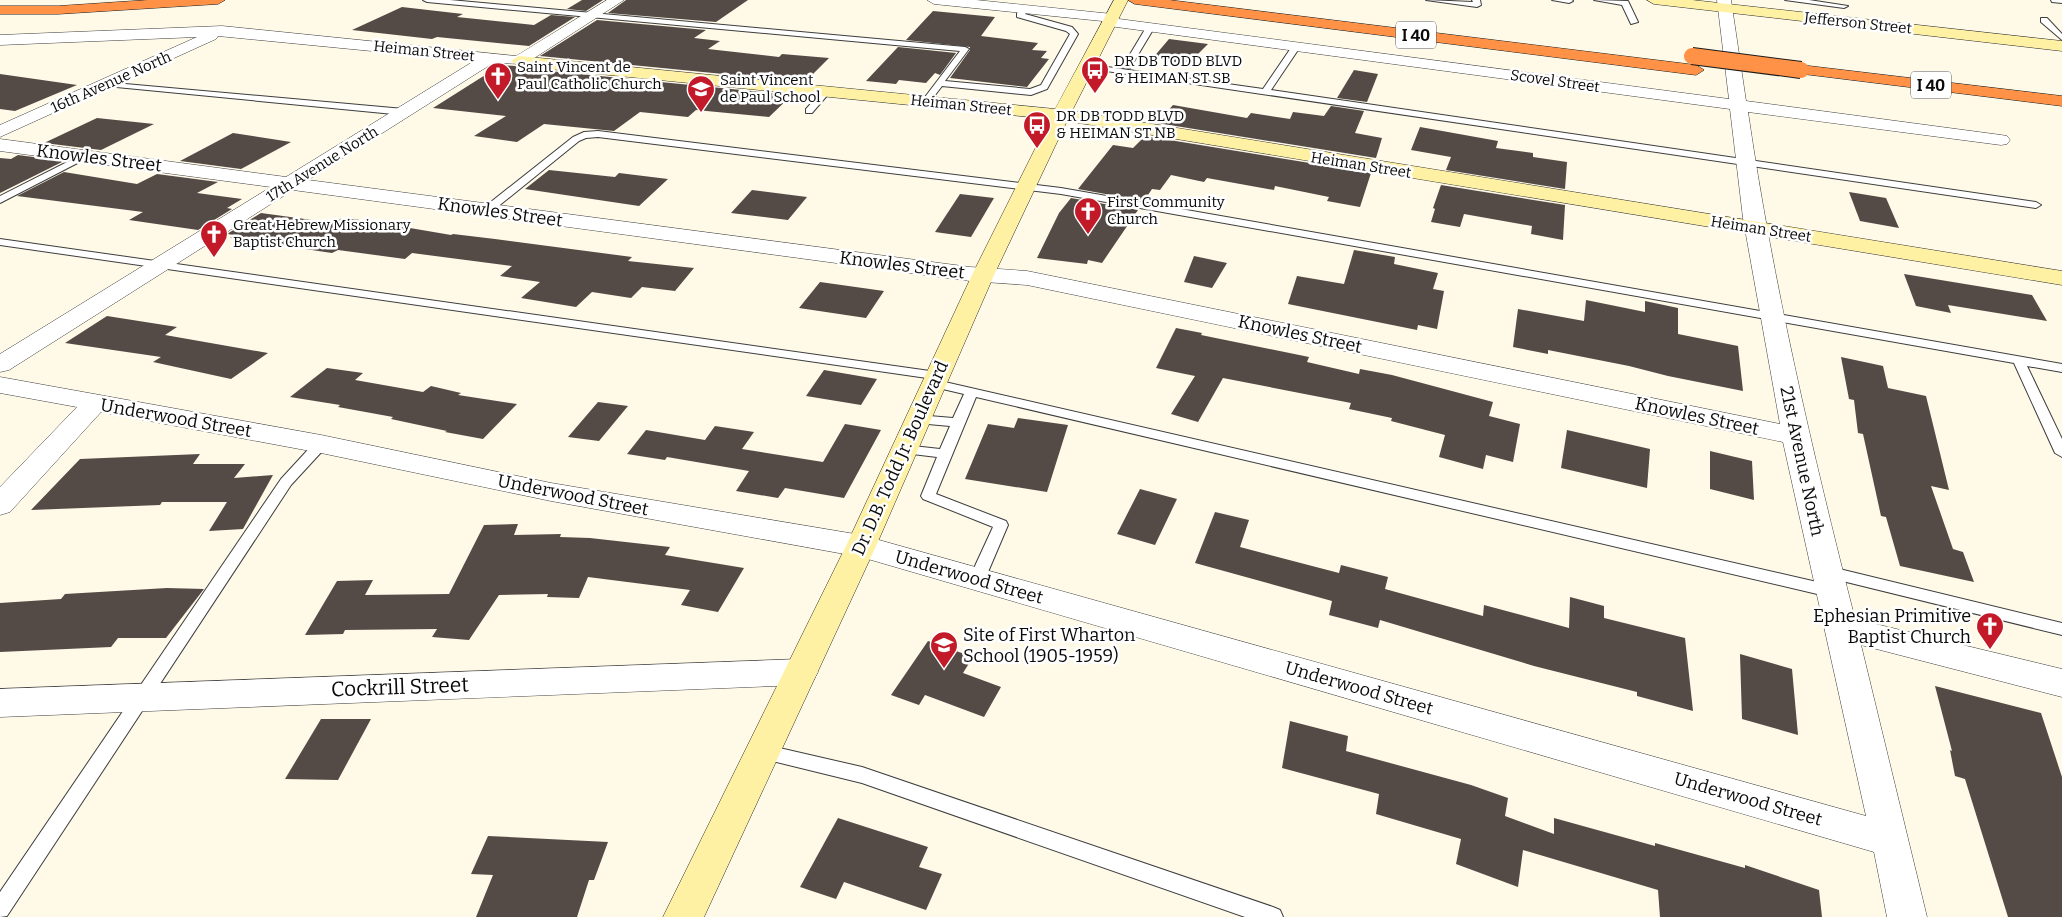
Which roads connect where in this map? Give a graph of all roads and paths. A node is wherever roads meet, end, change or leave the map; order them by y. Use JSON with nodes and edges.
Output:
{"nodes":[{"id":1,"x":218,"y":0,"type":"edge"},
{"id":2,"x":427,"y":0,"type":"edge"},
{"id":3,"x":617,"y":0,"type":"edge"},
{"id":4,"x":934,"y":0,"type":"edge"},
{"id":5,"x":1135,"y":0,"type":"edge"},
{"id":6,"x":1237,"y":0,"type":"edge"},
{"id":7,"x":1430,"y":0,"type":"edge"},
{"id":8,"x":1476,"y":0,"type":"edge"},
{"id":9,"x":1556,"y":0,"type":"edge"},
{"id":10,"x":1598,"y":0,"type":"edge"},
{"id":11,"x":1654,"y":0,"type":"edge"},
{"id":12,"x":1789,"y":0,"type":"edge"},
{"id":13,"x":2055,"y":0,"type":"edge"},
{"id":14,"x":1569,"y":1,"type":"dead end"},
{"id":15,"x":1625,"y":1,"type":"edge"},
{"id":16,"x":2062,"y":1,"type":"edge"},
{"id":17,"x":1842,"y":3,"type":"edge"},
{"id":18,"x":1724,"y":4,"type":"edge"},
{"id":19,"x":1026,"y":8,"type":"junction"},
{"id":20,"x":0,"y":10,"type":"edge"},
{"id":21,"x":1114,"y":13,"type":"edge"},
{"id":22,"x":592,"y":16,"type":"junction"},
{"id":23,"x":2044,"y":20,"type":"dead end"},
{"id":24,"x":1634,"y":22,"type":"dead end"},
{"id":25,"x":1851,"y":22,"type":"junction"},
{"id":26,"x":1150,"y":28,"type":"junction"},
{"id":27,"x":222,"y":31,"type":"junction"},
{"id":28,"x":2062,"y":38,"type":"edge"},
{"id":29,"x":1,"y":40,"type":"edge"},
{"id":30,"x":2062,"y":46,"type":"edge"},
{"id":31,"x":1296,"y":47,"type":"junction"},
{"id":32,"x":490,"y":58,"type":"junction"},
{"id":33,"x":519,"y":61,"type":"junction"},
{"id":34,"x":1088,"y":63,"type":"junction"},
{"id":35,"x":1694,"y":63,"type":"junction"},
{"id":36,"x":1127,"y":66,"type":"junction"},
{"id":37,"x":1803,"y":77,"type":"junction"},
{"id":38,"x":940,"y":83,"type":"junction"},
{"id":39,"x":106,"y":84,"type":"junction"},
{"id":40,"x":1267,"y":88,"type":"junction"},
{"id":41,"x":827,"y":91,"type":"junction"},
{"id":42,"x":926,"y":101,"type":"junction"},
{"id":43,"x":2062,"y":101,"type":"edge"},
{"id":44,"x":1737,"y":106,"type":"junction"},
{"id":45,"x":809,"y":111,"type":"dead end"},
{"id":46,"x":404,"y":112,"type":"junction"},
{"id":47,"x":1061,"y":115,"type":"junction"},
{"id":48,"x":2062,"y":115,"type":"edge"},
{"id":49,"x":0,"y":132,"type":"edge"},
{"id":50,"x":2001,"y":140,"type":"dead end"},
{"id":51,"x":0,"y":145,"type":"edge"},
{"id":52,"x":86,"y":156,"type":"junction"},
{"id":53,"x":1744,"y":162,"type":"junction"},
{"id":54,"x":293,"y":183,"type":"junction"},
{"id":55,"x":1027,"y":186,"type":"junction"},
{"id":56,"x":0,"y":200,"type":"edge"},
{"id":57,"x":2036,"y":205,"type":"dead end"},
{"id":58,"x":486,"y":211,"type":"junction"},
{"id":59,"x":1754,"y":228,"type":"junction"},
{"id":60,"x":0,"y":242,"type":"edge"},
{"id":61,"x":162,"y":263,"type":"junction"},
{"id":62,"x":983,"y":275,"type":"junction"},
{"id":63,"x":2062,"y":278,"type":"edge"},
{"id":64,"x":1772,"y":316,"type":"junction"},
{"id":65,"x":2019,"y":361,"type":"junction"},
{"id":66,"x":0,"y":365,"type":"edge"},
{"id":67,"x":2062,"y":368,"type":"edge"},
{"id":68,"x":935,"y":380,"type":"junction"},
{"id":69,"x":0,"y":385,"type":"edge"},
{"id":70,"x":971,"y":392,"type":"junction"},
{"id":71,"x":94,"y":404,"type":"junction"},
{"id":72,"x":917,"y":419,"type":"junction"},
{"id":73,"x":958,"y":423,"type":"junction"},
{"id":74,"x":1794,"y":436,"type":"junction"},
{"id":75,"x":321,"y":444,"type":"junction"},
{"id":76,"x":904,"y":449,"type":"junction"},
{"id":77,"x":2062,"y":453,"type":"edge"},
{"id":78,"x":945,"y":454,"type":"junction"},
{"id":79,"x":0,"y":505,"type":"edge"},
{"id":80,"x":861,"y":546,"type":"junction"},
{"id":81,"x":977,"y":579,"type":"junction"},
{"id":82,"x":1828,"y":582,"type":"junction"},
{"id":83,"x":1841,"y":628,"type":"junction"},
{"id":84,"x":2062,"y":629,"type":"edge"},
{"id":85,"x":801,"y":672,"type":"junction"},
{"id":86,"x":2062,"y":683,"type":"edge"},
{"id":87,"x":142,"y":697,"type":"junction"},
{"id":88,"x":0,"y":703,"type":"edge"},
{"id":89,"x":762,"y":752,"type":"junction"},
{"id":90,"x":1891,"y":840,"type":"junction"},
{"id":91,"x":0,"y":909,"type":"edge"},
{"id":92,"x":683,"y":917,"type":"edge"},
{"id":93,"x":1273,"y":917,"type":"edge"},
{"id":94,"x":1907,"y":917,"type":"edge"}],
"edges":[{"from":1,"to":20,"type":"highway"},
{"from":2,"to":22,"type":"lane"},
{"from":3,"to":22,"type":"street"},
{"from":4,"to":19,"type":"street","name":"Scovel Street"},
{"from":5,"to":35,"type":"highway","number":"I 40"},
{"from":6,"to":35,"type":"highway","number":"I 40"},
{"from":7,"to":8,"type":"lane"},
{"from":9,"to":14,"type":"lane"},
{"from":10,"to":15,"type":"lane"},
{"from":11,"to":18,"type":"main road","name":"Jefferson Street"},
{"from":12,"to":17,"type":"lane"},
{"from":13,"to":16,"type":"lane"},
{"from":15,"to":24,"type":"lane"},
{"from":17,"to":25,"type":"lane"},
{"from":18,"to":25,"type":"main road","name":"Jefferson Street"},
{"from":18,"to":44,"type":"street","name":"21st Avenue North"},
{"from":19,"to":21,"type":"street","name":"Scovel Street"},
{"from":19,"to":38,"type":"lane"},
{"from":21,"to":26,"type":"street","name":"Scovel Street"},
{"from":21,"to":34,"type":"main road","name":"Dr. D.B. Todd Jr. Boulevard"},
{"from":22,"to":33,"type":"street"},
{"from":22,"to":38,"type":"lane"},
{"from":23,"to":28,"type":"lane"},
{"from":25,"to":30,"type":"main road","name":"Jefferson Street"},
{"from":26,"to":31,"type":"street","name":"Scovel Street"},
{"from":26,"to":36,"type":"lane"},
{"from":27,"to":29,"type":"street","name":"Heiman Street"},
{"from":27,"to":32,"type":"street","name":"Heiman Street"},
{"from":27,"to":39,"type":"street","name":"16th Avenue North"},
{"from":31,"to":40,"type":"lane"},
{"from":31,"to":44,"type":"street","name":"Scovel Street"},
{"from":32,"to":33,"type":"street","name":"Heiman Street"},
{"from":32,"to":46,"type":"street","name":"17th Avenue North"},
{"from":33,"to":41,"type":"main road","name":"Heiman Street"},
{"from":34,"to":36,"type":"lane"},
{"from":34,"to":40,"type":"lane"},
{"from":34,"to":47,"type":"main road","name":"Dr. D.B. Todd Jr. Boulevard"},
{"from":35,"to":37,"type":"highway","number":"I 40"},
{"from":36,"to":40,"type":"lane"},
{"from":37,"to":43,"type":"highway","number":"I 40"},
{"from":37,"to":48,"type":"highway","number":"I 40"},
{"from":38,"to":42,"type":"lane"},
{"from":39,"to":46,"type":"lane"},
{"from":39,"to":49,"type":"street","name":"16th Avenue North"},
{"from":40,"to":53,"type":"lane"},
{"from":41,"to":42,"type":"main road","name":"Heiman Street"},
{"from":41,"to":45,"type":"lane"},
{"from":42,"to":47,"type":"main road","name":"Heiman Street"},
{"from":44,"to":50,"type":"street","name":"Scovel Street"},
{"from":44,"to":53,"type":"street","name":"21st Avenue North"},
{"from":46,"to":54,"type":"street","name":"17th Avenue North"},
{"from":47,"to":55,"type":"main road","name":"Dr. D.B. Todd Jr. Boulevard"},
{"from":47,"to":59,"type":"main road","name":"Heiman Street"},
{"from":51,"to":52,"type":"street","name":"Knowles Street"},
{"from":52,"to":54,"type":"street","name":"Knowles Street"},
{"from":52,"to":56,"type":"lane"},
{"from":53,"to":57,"type":"lane"},
{"from":53,"to":59,"type":"street","name":"21st Avenue North"},
{"from":54,"to":58,"type":"street","name":"Knowles Street"},
{"from":54,"to":61,"type":"street","name":"17th Avenue North"},
{"from":55,"to":58,"type":"lane"},
{"from":55,"to":62,"type":"main road","name":"Dr. D.B. Todd Jr. Boulevard"},
{"from":55,"to":64,"type":"lane"},
{"from":58,"to":62,"type":"street","name":"Knowles Street"},
{"from":59,"to":63,"type":"main road","name":"Heiman Street"},
{"from":59,"to":64,"type":"street","name":"21st Avenue North"},
{"from":60,"to":61,"type":"lane"},
{"from":61,"to":66,"type":"street","name":"17th Avenue North"},
{"from":61,"to":68,"type":"lane"},
{"from":62,"to":68,"type":"main road","name":"Dr. D.B. Todd Jr. Boulevard"},
{"from":62,"to":74,"type":"street","name":"Knowles Street"},
{"from":64,"to":65,"type":"lane"},
{"from":64,"to":74,"type":"street","name":"21st Avenue North"},
{"from":65,"to":67,"type":"lane"},
{"from":65,"to":77,"type":"lane"},
{"from":68,"to":70,"type":"lane"},
{"from":68,"to":72,"type":"main road","name":"Dr. D.B. Todd Jr. Boulevard"},
{"from":69,"to":71,"type":"street","name":"Underwood Street"},
{"from":70,"to":73,"type":"lane"},
{"from":70,"to":82,"type":"lane"},
{"from":71,"to":75,"type":"street","name":"Underwood Street"},
{"from":71,"to":79,"type":"street"},
{"from":72,"to":73,"type":"lane"},
{"from":72,"to":76,"type":"main road","name":"Dr. D.B. Todd Jr. Boulevard"},
{"from":73,"to":78,"type":"lane"},
{"from":74,"to":82,"type":"street","name":"21st Avenue North"},
{"from":75,"to":80,"type":"street","name":"Underwood Street"},
{"from":75,"to":87,"type":"lane"},
{"from":76,"to":78,"type":"lane"},
{"from":76,"to":80,"type":"main road","name":"Dr. D.B. Todd Jr. Boulevard"},
{"from":78,"to":81,"type":"lane"},
{"from":80,"to":81,"type":"street","name":"Underwood Street"},
{"from":80,"to":85,"type":"main road","name":"Dr. D.B. Todd Jr. Boulevard"},
{"from":81,"to":90,"type":"street","name":"Underwood Street"},
{"from":82,"to":83,"type":"street","name":"21st Avenue North"},
{"from":82,"to":84,"type":"lane"},
{"from":83,"to":86,"type":"street"},
{"from":83,"to":90,"type":"street","name":"21st Avenue North"},
{"from":85,"to":87,"type":"street","name":"Cockrill Street"},
{"from":85,"to":89,"type":"main road","name":"Dr. D.B. Todd Jr. Boulevard"},
{"from":87,"to":88,"type":"street","name":"Cockrill Street"},
{"from":87,"to":91,"type":"lane"},
{"from":89,"to":92,"type":"main road","name":"Dr. D.B. Todd Jr. Boulevard"},
{"from":89,"to":93,"type":"lane"},
{"from":90,"to":94,"type":"street","name":"21st Avenue North"}]}
